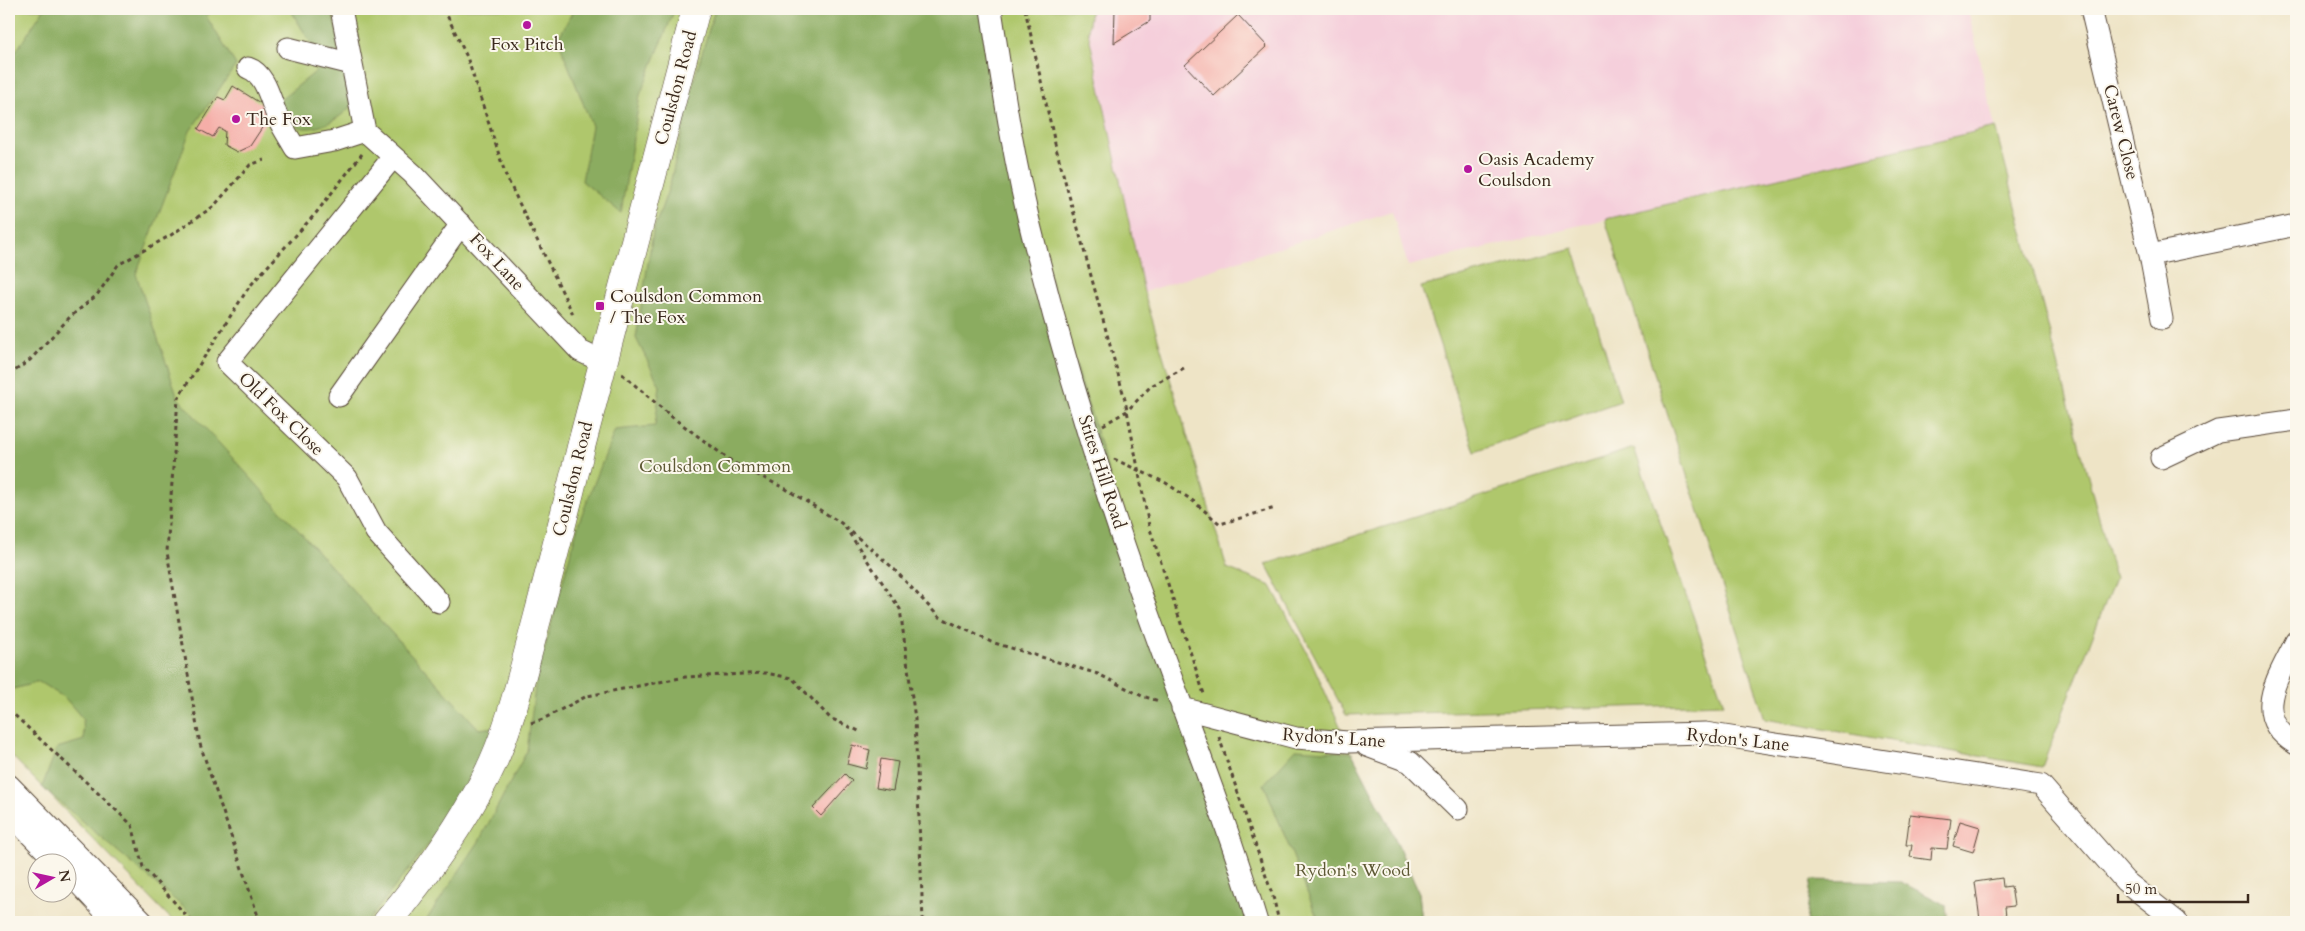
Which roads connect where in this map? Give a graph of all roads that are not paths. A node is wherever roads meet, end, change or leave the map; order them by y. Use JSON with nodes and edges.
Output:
{"nodes":[{"id":1,"x":341,"y":9,"type":"edge"},
{"id":2,"x":696,"y":9,"type":"edge"},
{"id":3,"x":991,"y":9,"type":"edge"},
{"id":4,"x":2091,"y":9,"type":"edge"},
{"id":5,"x":288,"y":48,"type":"dead end"},
{"id":6,"x":352,"y":64,"type":"junction"},
{"id":7,"x":248,"y":68,"type":"dead end"},
{"id":8,"x":366,"y":131,"type":"junction"},
{"id":9,"x":393,"y":157,"type":"junction"},
{"id":10,"x":461,"y":224,"type":"junction"},
{"id":11,"x":2296,"y":225,"type":"edge"},
{"id":12,"x":2150,"y":255,"type":"junction"},
{"id":13,"x":2162,"y":318,"type":"dead end"},
{"id":14,"x":603,"y":362,"type":"junction"},
{"id":15,"x":339,"y":396,"type":"dead end"},
{"id":16,"x":2296,"y":420,"type":"edge"},
{"id":17,"x":2161,"y":458,"type":"dead end"},
{"id":18,"x":439,"y":602,"type":"dead end"},
{"id":19,"x":2296,"y":641,"type":"edge"},
{"id":20,"x":1182,"y":708,"type":"junction"},
{"id":21,"x":1355,"y":742,"type":"junction"},
{"id":22,"x":2296,"y":744,"type":"edge"},
{"id":23,"x":9,"y":785,"type":"edge"},
{"id":24,"x":1458,"y":809,"type":"dead end"},
{"id":25,"x":9,"y":813,"type":"edge"},
{"id":26,"x":49,"y":854,"type":"edge"},
{"id":27,"x":78,"y":883,"type":"edge"},
{"id":28,"x":112,"y":919,"type":"dead end"},
{"id":29,"x":143,"y":922,"type":"edge"},
{"id":30,"x":387,"y":922,"type":"edge"},
{"id":31,"x":1257,"y":922,"type":"edge"},
{"id":32,"x":2176,"y":922,"type":"edge"}],
"edges":[{"from":1,"to":6,"type":"street"},
{"from":2,"to":14,"type":"main road","name":"Coulsdon Road"},
{"from":3,"to":20,"type":"street","name":"Stites Hill Road"},
{"from":4,"to":12,"type":"street","name":"Carew Close"},
{"from":5,"to":6,"type":"street"},
{"from":6,"to":8,"type":"street"},
{"from":7,"to":8,"type":"street"},
{"from":8,"to":9,"type":"street","name":"Fox Lane"},
{"from":9,"to":10,"type":"street","name":"Fox Lane"},
{"from":9,"to":18,"type":"street","name":"Old Fox Close"},
{"from":10,"to":14,"type":"street","name":"Fox Lane"},
{"from":10,"to":15,"type":"street"},
{"from":11,"to":12,"type":"street"},
{"from":12,"to":13,"type":"street","name":"Carew Close"},
{"from":14,"to":30,"type":"main road","name":"Coulsdon Road"},
{"from":16,"to":17,"type":"street"},
{"from":19,"to":22,"type":"street"},
{"from":20,"to":21,"type":"street","name":"Rydon's Lane"},
{"from":20,"to":31,"type":"street","name":"Stites Hill Road"},
{"from":21,"to":24,"type":"street"},
{"from":21,"to":32,"type":"street","name":"Rydon's Lane"},
{"from":23,"to":29,"type":"street"},
{"from":25,"to":26,"type":"street"},
{"from":27,"to":28,"type":"street"}]}
